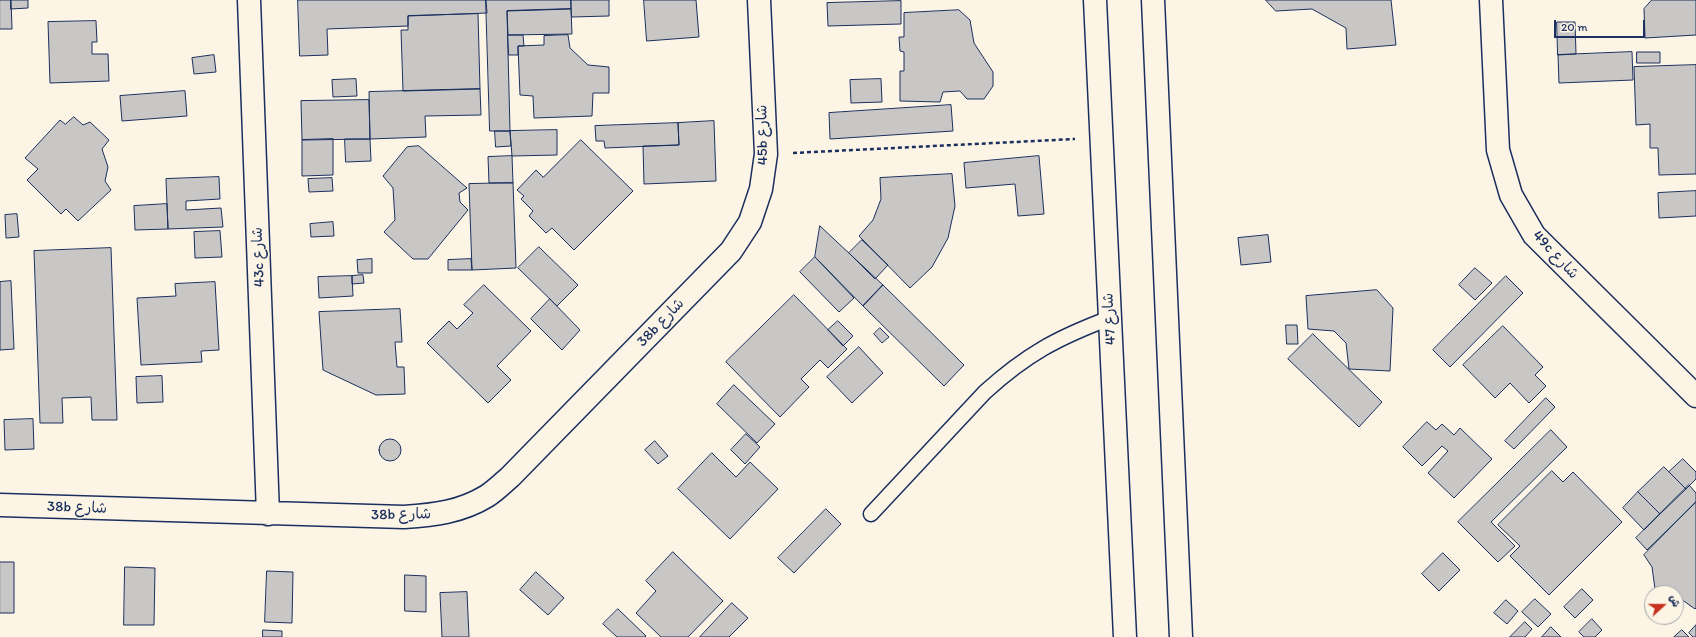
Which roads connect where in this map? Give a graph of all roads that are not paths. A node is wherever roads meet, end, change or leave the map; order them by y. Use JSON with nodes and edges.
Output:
{"nodes":[{"id":1,"x":249,"y":0,"type":"edge"},
{"id":2,"x":759,"y":0,"type":"edge"},
{"id":3,"x":1096,"y":0,"type":"edge"},
{"id":4,"x":1153,"y":0,"type":"edge"},
{"id":5,"x":1491,"y":0,"type":"edge"},
{"id":6,"x":706,"y":276,"type":"joint"},
{"id":7,"x":1110,"y":318,"type":"junction"},
{"id":8,"x":1696,"y":396,"type":"edge"},
{"id":9,"x":0,"y":506,"type":"edge"},
{"id":10,"x":268,"y":514,"type":"junction"},
{"id":11,"x":871,"y":514,"type":"dead end"},
{"id":12,"x":1125,"y":637,"type":"edge"},
{"id":13,"x":1181,"y":637,"type":"edge"}],
"edges":[{"from":1,"to":10,"type":"street","name":"43c شارع"},
{"from":2,"to":6,"type":"street","name":"45b شارع"},
{"from":3,"to":7,"type":"street","name":"شارع 47"},
{"from":4,"to":13,"type":"street"},
{"from":5,"to":8,"type":"street","name":"49c شارع"},
{"from":6,"to":10,"type":"street","name":"38b شارع"},
{"from":7,"to":11,"type":"lane"},
{"from":7,"to":12,"type":"street","name":"شارع 47"},
{"from":9,"to":10,"type":"street","name":"38b شارع"}]}
